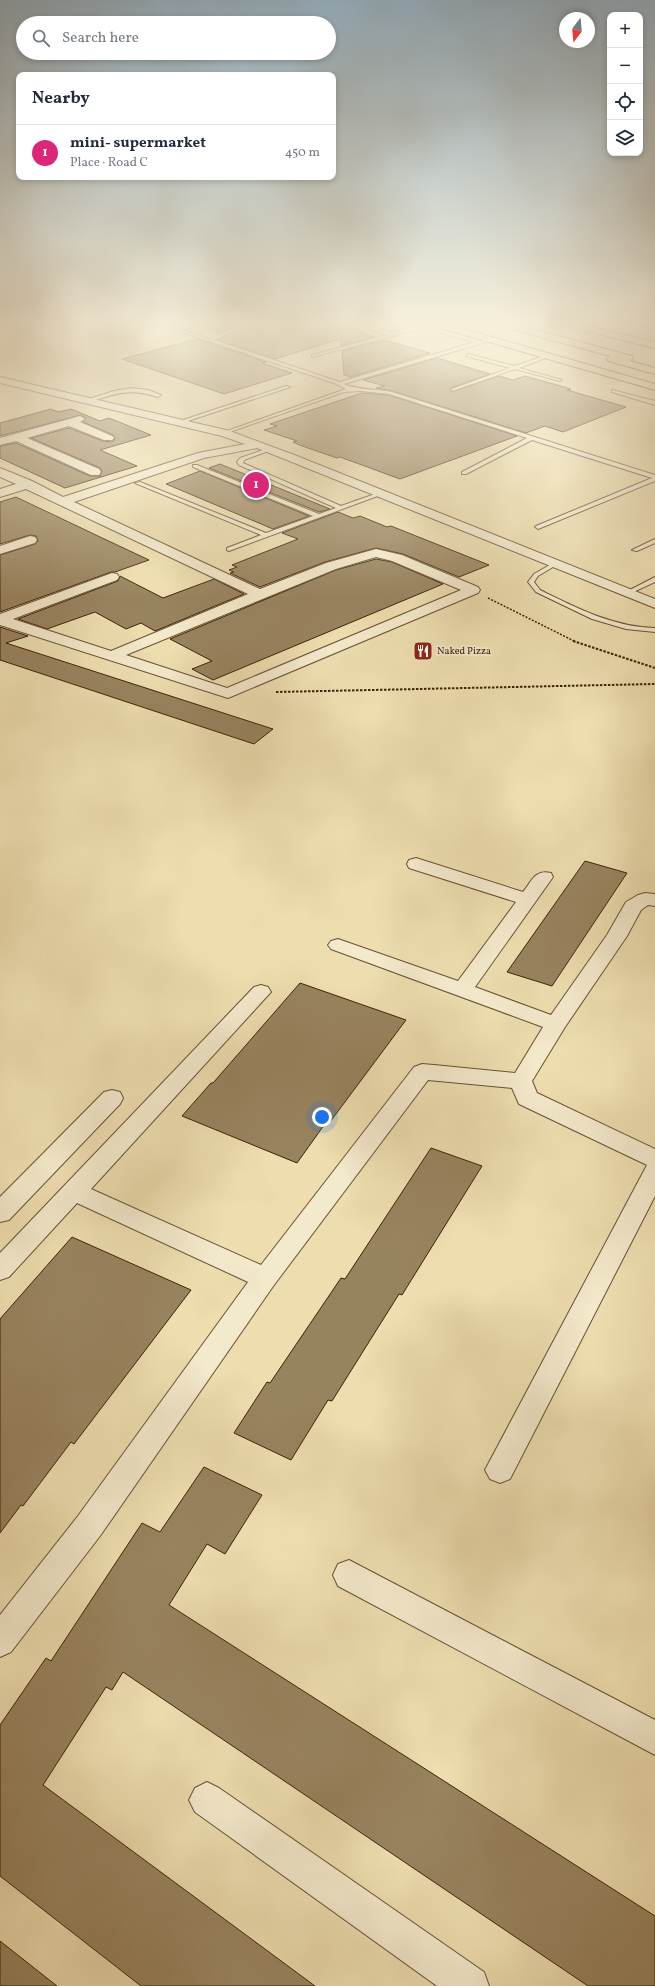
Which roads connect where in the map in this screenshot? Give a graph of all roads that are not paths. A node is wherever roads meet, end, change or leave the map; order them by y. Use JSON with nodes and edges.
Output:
{"nodes":[{"id":1,"x":146,"y":413,"type":"edge"},
{"id":2,"x":209,"y":413,"type":"edge"},
{"id":3,"x":283,"y":413,"type":"edge"},
{"id":4,"x":452,"y":413,"type":"edge"},
{"id":5,"x":80,"y":419,"type":"dead end"},
{"id":6,"x":183,"y":421,"type":"junction"},
{"id":7,"x":69,"y":422,"type":"junction"},
{"id":8,"x":226,"y":433,"type":"junction"},
{"id":9,"x":16,"y":437,"type":"junction"},
{"id":10,"x":108,"y":438,"type":"dead end"},
{"id":11,"x":532,"y":438,"type":"junction"},
{"id":12,"x":0,"y":442,"type":"edge"},
{"id":13,"x":265,"y":447,"type":"junction"},
{"id":14,"x":195,"y":466,"type":"dead end"},
{"id":15,"x":0,"y":472,"type":"edge"},
{"id":16,"x":95,"y":472,"type":"dead end"},
{"id":17,"x":464,"y":473,"type":"dead end"},
{"id":18,"x":655,"y":478,"type":"edge"},
{"id":19,"x":138,"y":483,"type":"dead end"},
{"id":20,"x":28,"y":484,"type":"junction"},
{"id":21,"x":0,"y":493,"type":"edge"},
{"id":22,"x":380,"y":494,"type":"junction"},
{"id":23,"x":64,"y":501,"type":"junction"},
{"id":24,"x":339,"y":507,"type":"junction"},
{"id":25,"x":318,"y":516,"type":"junction"},
{"id":26,"x":538,"y":528,"type":"dead end"},
{"id":27,"x":265,"y":535,"type":"junction"},
{"id":28,"x":30,"y":540,"type":"dead end"},
{"id":29,"x":655,"y":541,"type":"edge"},
{"id":30,"x":229,"y":549,"type":"dead end"},
{"id":31,"x":0,"y":550,"type":"edge"},
{"id":32,"x":635,"y":550,"type":"dead end"},
{"id":33,"x":555,"y":564,"type":"junction"},
{"id":34,"x":112,"y":577,"type":"dead end"},
{"id":35,"x":655,"y":579,"type":"edge"},
{"id":36,"x":627,"y":593,"type":"junction"},
{"id":37,"x":260,"y":594,"type":"junction"},
{"id":38,"x":655,"y":604,"type":"edge"},
{"id":39,"x":0,"y":620,"type":"edge"},
{"id":40,"x":655,"y":630,"type":"edge"},
{"id":41,"x":112,"y":656,"type":"junction"},
{"id":42,"x":416,"y":864,"type":"dead end"},
{"id":43,"x":544,"y":877,"type":"dead end"},
{"id":44,"x":526,"y":899,"type":"junction"},
{"id":45,"x":655,"y":900,"type":"edge"},
{"id":46,"x":338,"y":945,"type":"dead end"},
{"id":47,"x":463,"y":989,"type":"junction"},
{"id":48,"x":262,"y":992,"type":"dead end"},
{"id":49,"x":556,"y":1024,"type":"junction"},
{"id":50,"x":521,"y":1082,"type":"junction"},
{"id":51,"x":112,"y":1098,"type":"dead end"},
{"id":52,"x":655,"y":1159,"type":"edge"},
{"id":53,"x":655,"y":1172,"type":"edge"},
{"id":54,"x":75,"y":1192,"type":"junction"},
{"id":55,"x":0,"y":1213,"type":"edge"},
{"id":56,"x":0,"y":1270,"type":"edge"},
{"id":57,"x":265,"y":1278,"type":"junction"},
{"id":58,"x":500,"y":1470,"type":"dead end"},
{"id":59,"x":349,"y":1575,"type":"dead end"},
{"id":60,"x":0,"y":1641,"type":"edge"},
{"id":61,"x":655,"y":1738,"type":"edge"},
{"id":62,"x":207,"y":1800,"type":"dead end"},
{"id":63,"x":470,"y":1986,"type":"edge"}],
"edges":[{"from":1,"to":6,"type":"street"},
{"from":2,"to":6,"type":"lane"},
{"from":3,"to":8,"type":"lane"},
{"from":4,"to":11,"type":"lane"},
{"from":5,"to":7,"type":"street"},
{"from":6,"to":8,"type":"street"},
{"from":7,"to":9,"type":"street"},
{"from":7,"to":10,"type":"street"},
{"from":8,"to":13,"type":"street"},
{"from":9,"to":12,"type":"street"},
{"from":9,"to":16,"type":"street"},
{"from":11,"to":17,"type":"lane"},
{"from":11,"to":18,"type":"lane"},
{"from":13,"to":22,"type":"street"},
{"from":13,"to":23,"type":"street"},
{"from":13,"to":24,"type":"lane"},
{"from":14,"to":25,"type":"lane"},
{"from":15,"to":20,"type":"street"},
{"from":18,"to":26,"type":"lane"},
{"from":19,"to":27,"type":"lane"},
{"from":20,"to":21,"type":"street"},
{"from":20,"to":23,"type":"street"},
{"from":22,"to":24,"type":"lane"},
{"from":22,"to":33,"type":"street"},
{"from":23,"to":37,"type":"street"},
{"from":24,"to":25,"type":"lane"},
{"from":25,"to":27,"type":"lane"},
{"from":27,"to":30,"type":"lane"},
{"from":28,"to":31,"type":"street"},
{"from":29,"to":32,"type":"lane"},
{"from":33,"to":36,"type":"street"},
{"from":33,"to":40,"type":"lane"},
{"from":34,"to":39,"type":"street"},
{"from":35,"to":36,"type":"lane"},
{"from":36,"to":38,"type":"street"},
{"from":37,"to":41,"type":"street"},
{"from":37,"to":41,"type":"street"},
{"from":39,"to":41,"type":"street"},
{"from":42,"to":44,"type":"street"},
{"from":43,"to":44,"type":"street"},
{"from":44,"to":47,"type":"street"},
{"from":45,"to":49,"type":"street"},
{"from":46,"to":47,"type":"street"},
{"from":47,"to":49,"type":"street"},
{"from":48,"to":54,"type":"street"},
{"from":49,"to":50,"type":"street"},
{"from":50,"to":52,"type":"street"},
{"from":50,"to":57,"type":"street"},
{"from":51,"to":55,"type":"street"},
{"from":53,"to":58,"type":"street"},
{"from":54,"to":56,"type":"street"},
{"from":54,"to":57,"type":"street"},
{"from":57,"to":60,"type":"street"},
{"from":59,"to":61,"type":"street"},
{"from":62,"to":63,"type":"street"}]}
